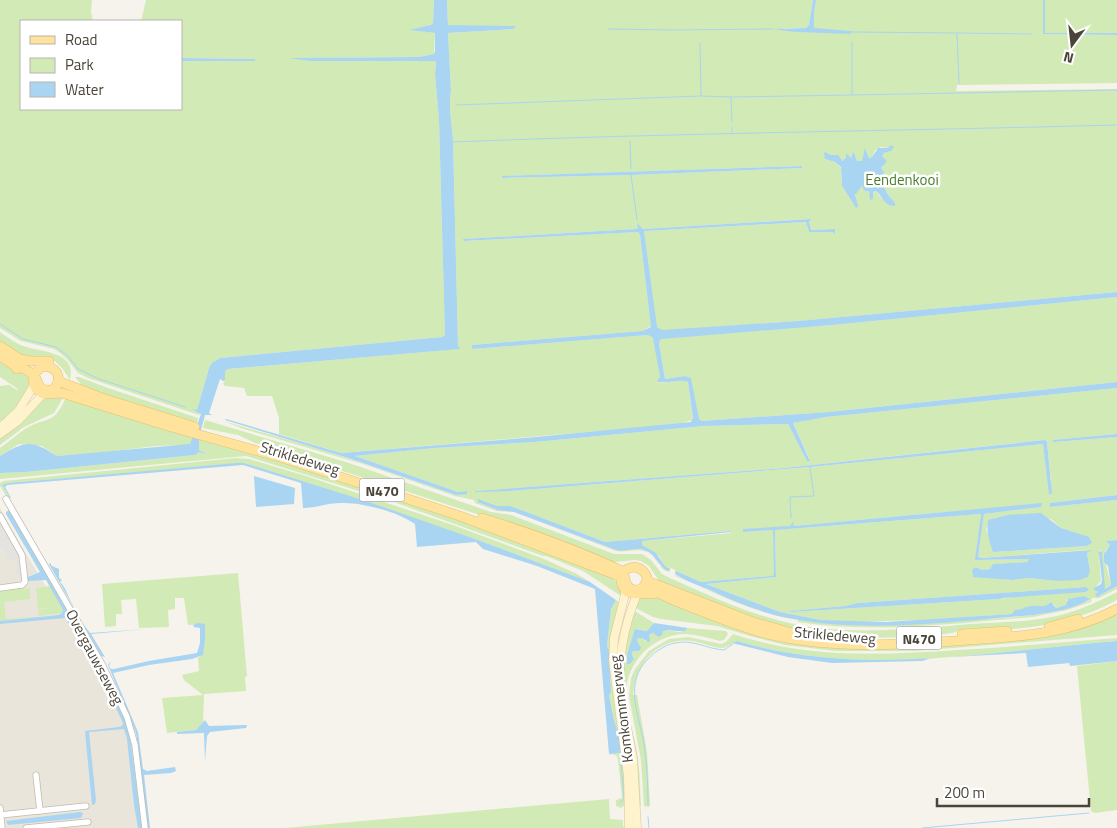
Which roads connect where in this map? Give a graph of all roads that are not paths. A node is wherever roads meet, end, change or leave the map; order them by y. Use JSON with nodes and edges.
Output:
{"nodes":[{"id":1,"x":0,"y":346,"type":"edge"},
{"id":2,"x":0,"y":356,"type":"edge"},
{"id":3,"x":17,"y":362,"type":"junction"},
{"id":4,"x":37,"y":383,"type":"junction"},
{"id":5,"x":57,"y":387,"type":"junction"},
{"id":6,"x":80,"y":394,"type":"junction"},
{"id":7,"x":0,"y":428,"type":"edge"},
{"id":8,"x":0,"y":434,"type":"edge"},
{"id":9,"x":2,"y":500,"type":"edge"},
{"id":10,"x":0,"y":516,"type":"edge"},
{"id":11,"x":608,"y":568,"type":"junction"},
{"id":12,"x":622,"y":576,"type":"junction"},
{"id":13,"x":0,"y":588,"type":"edge"},
{"id":14,"x":642,"y":589,"type":"junction"},
{"id":15,"x":660,"y":590,"type":"junction"},
{"id":16,"x":626,"y":591,"type":"junction"},
{"id":17,"x":1117,"y":602,"type":"edge"},
{"id":18,"x":1117,"y":609,"type":"edge"},
{"id":19,"x":36,"y":775,"type":"dead end"},
{"id":20,"x":86,"y":806,"type":"dead end"},
{"id":21,"x":0,"y":808,"type":"edge"},
{"id":22,"x":40,"y":811,"type":"junction"},
{"id":23,"x":0,"y":815,"type":"edge"},
{"id":24,"x":88,"y":822,"type":"dead end"},
{"id":25,"x":2,"y":828,"type":"edge"},
{"id":26,"x":26,"y":828,"type":"edge"},
{"id":27,"x":145,"y":828,"type":"edge"},
{"id":28,"x":629,"y":828,"type":"edge"},
{"id":29,"x":637,"y":828,"type":"edge"}],
"edges":[{"from":1,"to":3,"type":"main road","number":"N470"},
{"from":2,"to":3,"type":"main road","number":"N470"},
{"from":3,"to":4,"type":"main road","number":"N470"},
{"from":3,"to":6,"type":"main road","number":"N470"},
{"from":4,"to":5,"type":"main road","number":"N470"},
{"from":4,"to":5,"type":"main road","number":"N470"},
{"from":4,"to":7,"type":"main road"},
{"from":4,"to":8,"type":"main road"},
{"from":5,"to":6,"type":"main road","name":"Strikledeweg","number":"N470"},
{"from":6,"to":11,"type":"main road","name":"Strikledeweg","number":"N470"},
{"from":9,"to":27,"type":"street","name":"Overgauwseweg"},
{"from":10,"to":13,"type":"street"},
{"from":11,"to":12,"type":"main road","name":"Strikledeweg","number":"N470"},
{"from":11,"to":15,"type":"main road","number":"N470"},
{"from":12,"to":14,"type":"main road","number":"N470"},
{"from":12,"to":14,"type":"main road","number":"N470"},
{"from":12,"to":16,"type":"main road"},
{"from":14,"to":15,"type":"main road","name":"Strikledeweg","number":"N470"},
{"from":14,"to":16,"type":"main road","number":"N470"},
{"from":14,"to":29,"type":"main road","name":"Komkommerweg"},
{"from":15,"to":17,"type":"main road","name":"Strikledeweg","number":"N470"},
{"from":15,"to":18,"type":"main road","name":"Strikledeweg","number":"N470"},
{"from":16,"to":28,"type":"main road","name":"Komkommerweg"},
{"from":19,"to":22,"type":"street"},
{"from":20,"to":22,"type":"street"},
{"from":21,"to":23,"type":"street"},
{"from":22,"to":23,"type":"street"},
{"from":23,"to":25,"type":"street"},
{"from":24,"to":26,"type":"street"}]}
